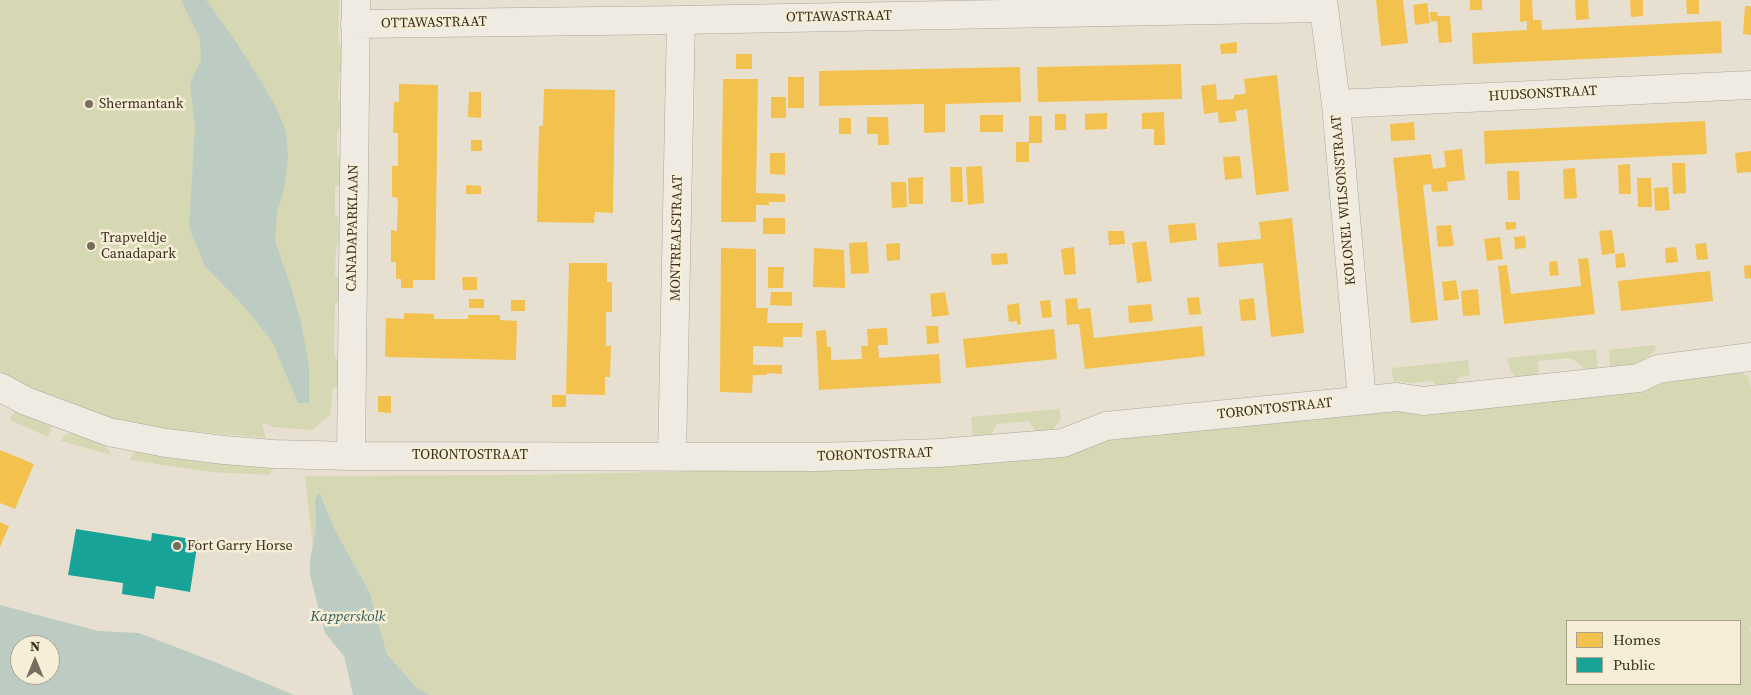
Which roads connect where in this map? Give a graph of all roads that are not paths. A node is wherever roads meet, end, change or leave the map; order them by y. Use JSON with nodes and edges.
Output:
{"nodes":[{"id":1,"x":1323,"y":4,"type":"edge"},
{"id":2,"x":356,"y":12,"type":"edge"},
{"id":3,"x":681,"y":20,"type":"junction"},
{"id":4,"x":1751,"y":85,"type":"edge"},
{"id":5,"x":1336,"y":104,"type":"junction"},
{"id":6,"x":1751,"y":358,"type":"edge"},
{"id":7,"x":0,"y":387,"type":"edge"},
{"id":8,"x":1362,"y":400,"type":"junction"},
{"id":9,"x":351,"y":456,"type":"junction"},
{"id":10,"x":672,"y":456,"type":"junction"}],
"edges":[{"from":1,"to":3,"type":"street","name":"OTTAWASTRAAT"},
{"from":1,"to":5,"type":"street","name":"KOLONEL WILSONSTRAAT"},
{"from":2,"to":3,"type":"street","name":"OTTAWASTRAAT"},
{"from":2,"to":9,"type":"street","name":"CANADAPARKLAAN"},
{"from":3,"to":10,"type":"street","name":"MONTREALSTRAAT"},
{"from":4,"to":5,"type":"street","name":"HUDSONSTRAAT"},
{"from":5,"to":8,"type":"street","name":"KOLONEL WILSONSTRAAT"},
{"from":6,"to":8,"type":"street","name":"TORONTOSTRAAT"},
{"from":7,"to":9,"type":"street","name":"TORONTOSTRAAT"},
{"from":8,"to":10,"type":"street","name":"TORONTOSTRAAT"},
{"from":9,"to":10,"type":"street","name":"TORONTOSTRAAT"}]}
